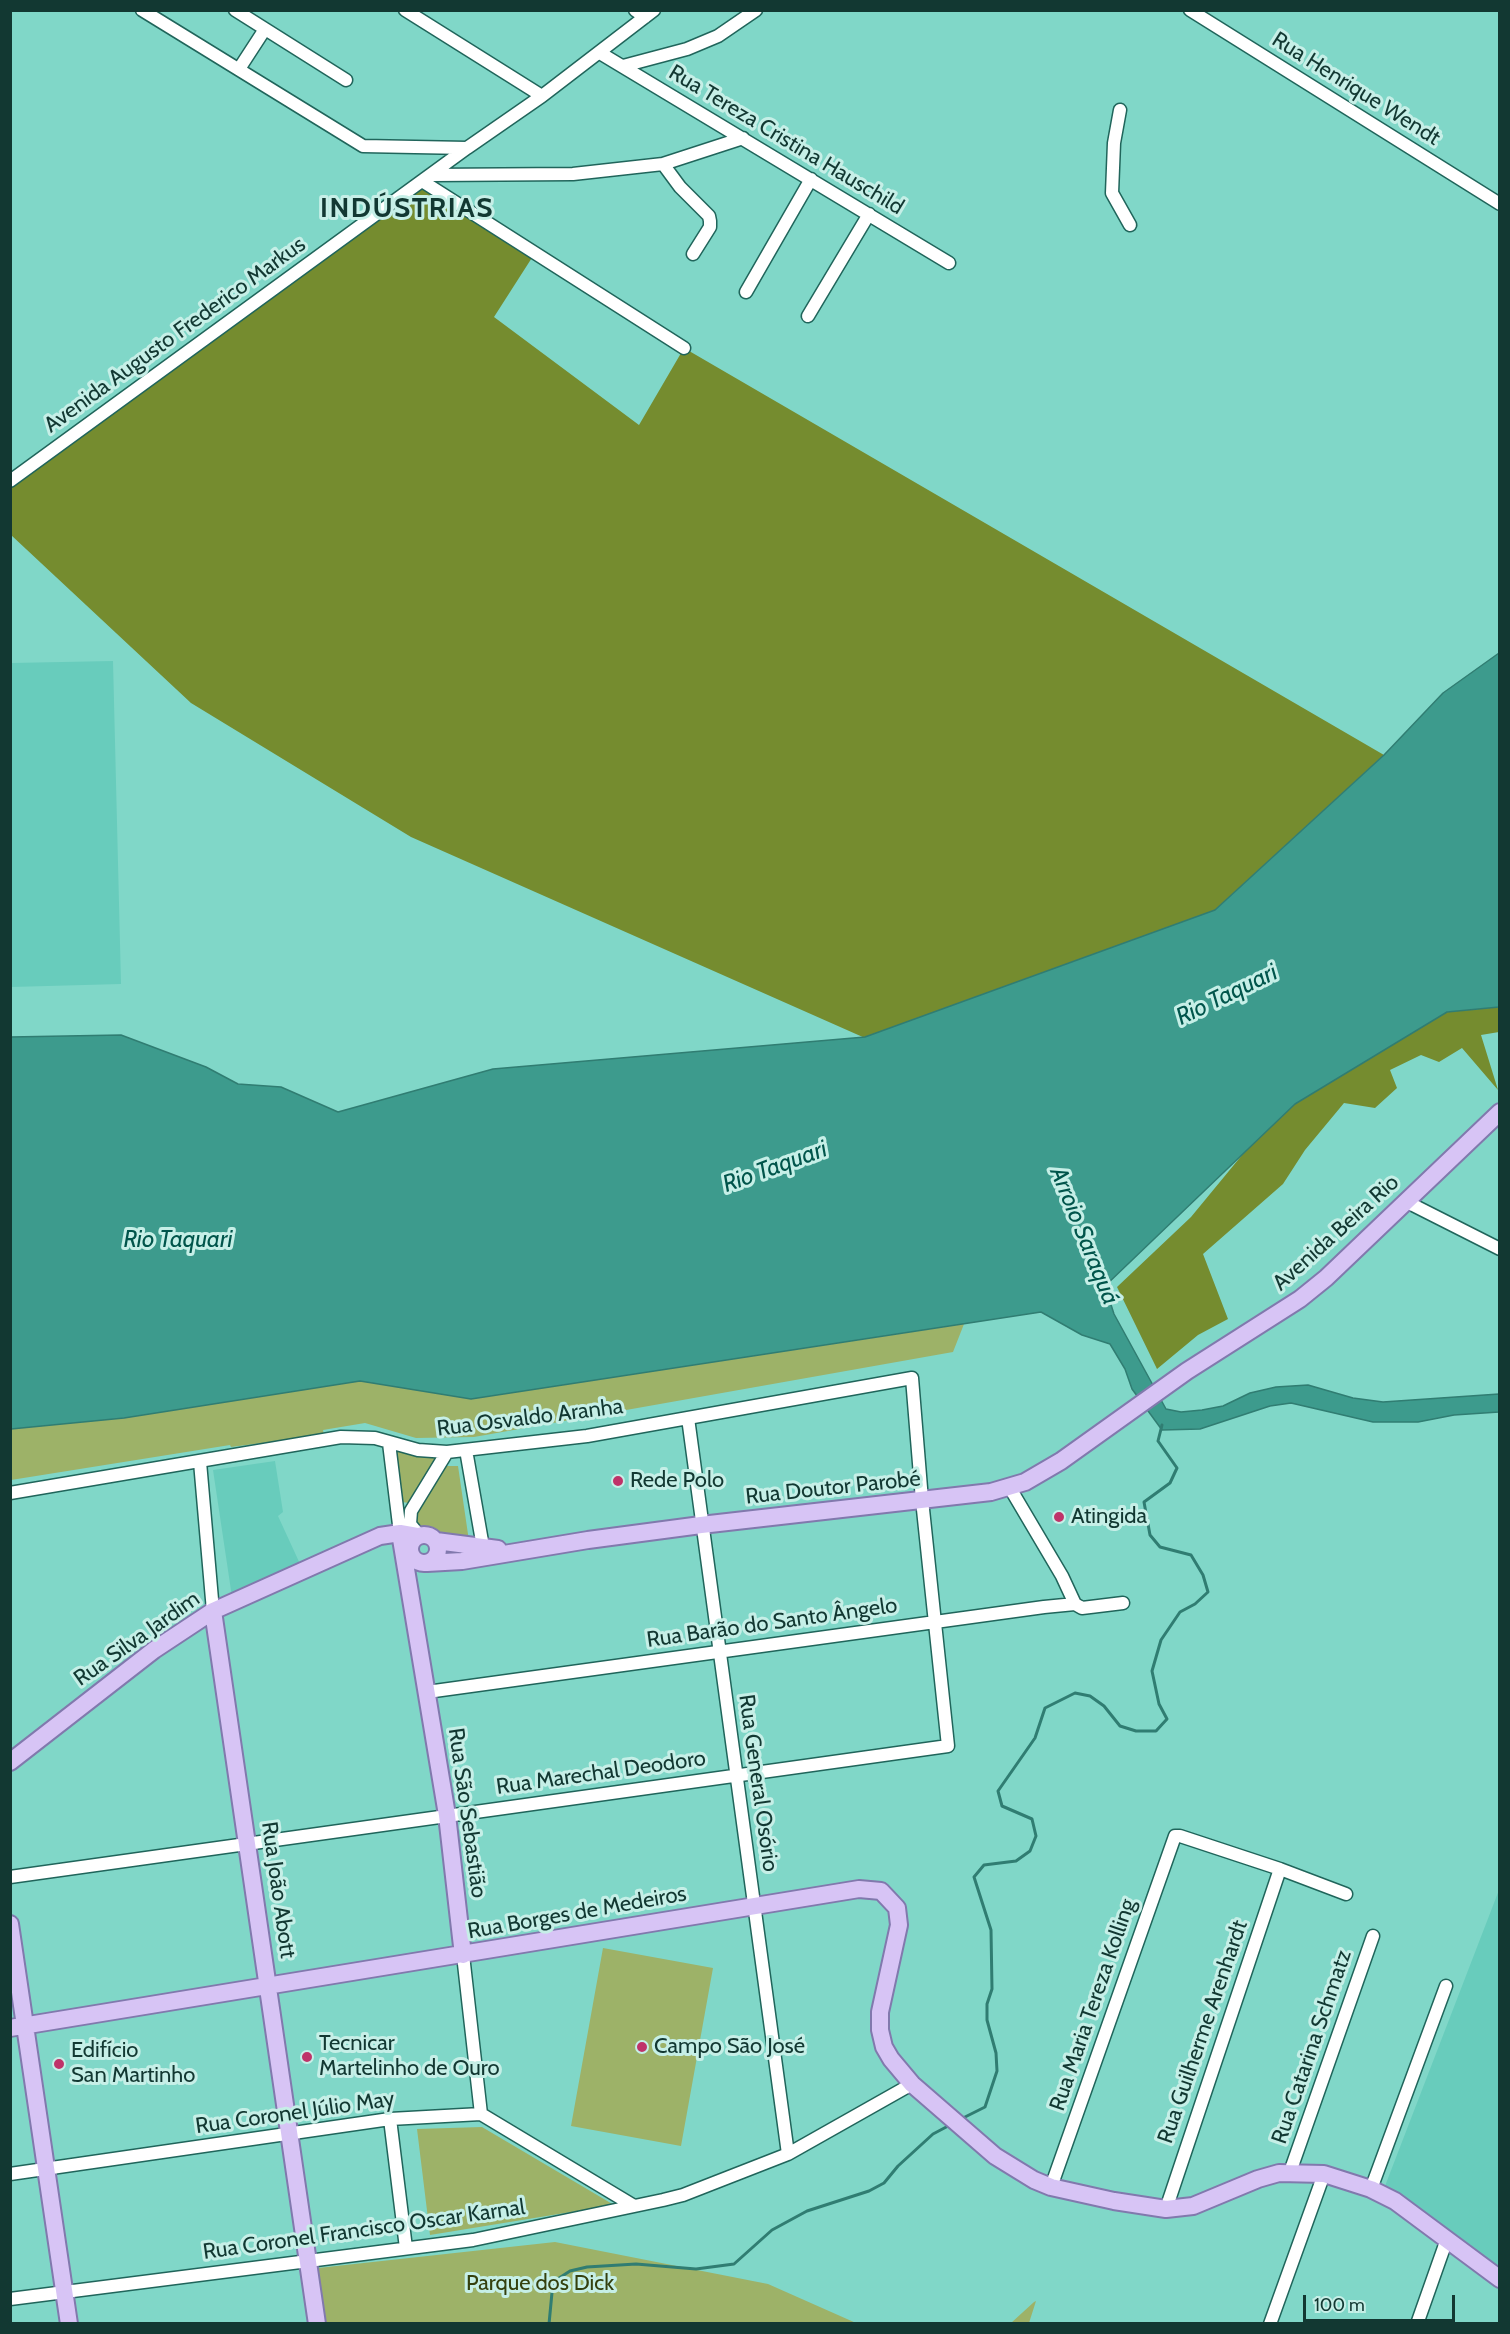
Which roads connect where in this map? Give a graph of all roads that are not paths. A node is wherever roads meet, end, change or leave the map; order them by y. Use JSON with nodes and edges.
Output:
{"nodes":[{"id":1,"x":142,"y":10,"type":"edge"},
{"id":2,"x":235,"y":10,"type":"edge"},
{"id":3,"x":405,"y":10,"type":"edge"},
{"id":4,"x":756,"y":10,"type":"edge"},
{"id":5,"x":1190,"y":10,"type":"edge"},
{"id":6,"x":645,"y":13,"type":"edge"},
{"id":7,"x":265,"y":29,"type":"junction"},
{"id":8,"x":600,"y":53,"type":"junction"},
{"id":9,"x":623,"y":66,"type":"junction"},
{"id":10,"x":239,"y":69,"type":"junction"},
{"id":11,"x":346,"y":80,"type":"dead end"},
{"id":12,"x":542,"y":96,"type":"junction"},
{"id":13,"x":1120,"y":110,"type":"dead end"},
{"id":14,"x":743,"y":138,"type":"junction"},
{"id":15,"x":466,"y":148,"type":"junction"},
{"id":16,"x":663,"y":164,"type":"junction"},
{"id":17,"x":427,"y":178,"type":"junction"},
{"id":18,"x":811,"y":179,"type":"junction"},
{"id":19,"x":1500,"y":204,"type":"edge"},
{"id":20,"x":869,"y":214,"type":"junction"},
{"id":21,"x":1130,"y":225,"type":"dead end"},
{"id":22,"x":693,"y":254,"type":"dead end"},
{"id":23,"x":949,"y":263,"type":"dead end"},
{"id":24,"x":746,"y":292,"type":"dead end"},
{"id":25,"x":808,"y":316,"type":"dead end"},
{"id":26,"x":684,"y":348,"type":"dead end"},
{"id":27,"x":10,"y":481,"type":"edge"},
{"id":28,"x":1500,"y":1112,"type":"edge"},
{"id":29,"x":1405,"y":1201,"type":"junction"},
{"id":30,"x":1500,"y":1249,"type":"edge"},
{"id":31,"x":1135,"y":1409,"type":"joint"},
{"id":32,"x":688,"y":1418,"type":"junction"},
{"id":33,"x":389,"y":1443,"type":"junction"},
{"id":34,"x":466,"y":1450,"type":"junction"},
{"id":35,"x":447,"y":1452,"type":"junction"},
{"id":36,"x":200,"y":1462,"type":"junction"},
{"id":37,"x":1010,"y":1488,"type":"junction"},
{"id":38,"x":10,"y":1493,"type":"edge"},
{"id":39,"x":922,"y":1500,"type":"junction"},
{"id":40,"x":701,"y":1525,"type":"junction"},
{"id":41,"x":400,"y":1533,"type":"junction"},
{"id":42,"x":418,"y":1536,"type":"junction"},
{"id":43,"x":436,"y":1541,"type":"junction"},
{"id":44,"x":367,"y":1544,"type":"junction"},
{"id":45,"x":483,"y":1547,"type":"junction"},
{"id":46,"x":513,"y":1552,"type":"junction"},
{"id":47,"x":416,"y":1558,"type":"junction"},
{"id":48,"x":410,"y":1592,"type":"junction"},
{"id":49,"x":1123,"y":1603,"type":"dead end"},
{"id":50,"x":1075,"y":1605,"type":"junction"},
{"id":51,"x":213,"y":1611,"type":"junction"},
{"id":52,"x":936,"y":1622,"type":"junction"},
{"id":53,"x":718,"y":1652,"type":"junction"},
{"id":54,"x":427,"y":1692,"type":"junction"},
{"id":55,"x":10,"y":1762,"type":"edge"},
{"id":56,"x":737,"y":1776,"type":"junction"},
{"id":57,"x":447,"y":1815,"type":"junction"},
{"id":58,"x":249,"y":1843,"type":"junction"},
{"id":59,"x":1280,"y":1869,"type":"junction"},
{"id":60,"x":10,"y":1876,"type":"edge"},
{"id":61,"x":1346,"y":1894,"type":"dead end"},
{"id":62,"x":754,"y":1906,"type":"junction"},
{"id":63,"x":10,"y":1924,"type":"edge"},
{"id":64,"x":1373,"y":1936,"type":"dead end"},
{"id":65,"x":463,"y":1955,"type":"junction"},
{"id":66,"x":1446,"y":1986,"type":"dead end"},
{"id":67,"x":269,"y":1987,"type":"junction"},
{"id":68,"x":18,"y":2027,"type":"edge"},
{"id":69,"x":912,"y":2084,"type":"junction"},
{"id":70,"x":481,"y":2114,"type":"junction"},
{"id":71,"x":390,"y":2120,"type":"junction"},
{"id":72,"x":290,"y":2135,"type":"junction"},
{"id":73,"x":788,"y":2154,"type":"junction"},
{"id":74,"x":46,"y":2169,"type":"junction"},
{"id":75,"x":1290,"y":2172,"type":"junction"},
{"id":76,"x":10,"y":2174,"type":"edge"},
{"id":77,"x":1324,"y":2174,"type":"junction"},
{"id":78,"x":1051,"y":2187,"type":"junction"},
{"id":79,"x":1371,"y":2189,"type":"junction"},
{"id":80,"x":634,"y":2206,"type":"junction"},
{"id":81,"x":1166,"y":2209,"type":"junction"},
{"id":82,"x":1448,"y":2239,"type":"junction"},
{"id":83,"x":406,"y":2248,"type":"junction"},
{"id":84,"x":308,"y":2261,"type":"junction"},
{"id":85,"x":1500,"y":2279,"type":"edge"},
{"id":86,"x":64,"y":2292,"type":"junction"},
{"id":87,"x":10,"y":2299,"type":"edge"},
{"id":88,"x":69,"y":2324,"type":"edge"},
{"id":89,"x":317,"y":2324,"type":"edge"},
{"id":90,"x":1270,"y":2324,"type":"edge"},
{"id":91,"x":1417,"y":2324,"type":"edge"}],
"edges":[{"from":1,"to":10,"type":"street"},
{"from":2,"to":7,"type":"street"},
{"from":3,"to":12,"type":"street"},
{"from":4,"to":9,"type":"street"},
{"from":5,"to":19,"type":"street","name":"Rua Henrique Wendt"},
{"from":6,"to":8,"type":"street","name":"Avenida Augusto Frederico Markus"},
{"from":7,"to":10,"type":"street"},
{"from":7,"to":11,"type":"street"},
{"from":8,"to":9,"type":"street","name":"Rua Tereza Cristina Hauschild"},
{"from":8,"to":12,"type":"street","name":"Avenida Augusto Frederico Markus"},
{"from":9,"to":14,"type":"street","name":"Rua Tereza Cristina Hauschild"},
{"from":10,"to":15,"type":"street"},
{"from":12,"to":15,"type":"street","name":"Avenida Augusto Frederico Markus"},
{"from":13,"to":21,"type":"street"},
{"from":14,"to":16,"type":"street"},
{"from":14,"to":18,"type":"street","name":"Rua Tereza Cristina Hauschild"},
{"from":15,"to":17,"type":"street","name":"Avenida Augusto Frederico Markus"},
{"from":16,"to":17,"type":"street"},
{"from":16,"to":22,"type":"street"},
{"from":17,"to":26,"type":"street"},
{"from":17,"to":27,"type":"street","name":"Avenida Augusto Frederico Markus"},
{"from":18,"to":20,"type":"street","name":"Rua Tereza Cristina Hauschild"},
{"from":18,"to":24,"type":"street"},
{"from":20,"to":23,"type":"street","name":"Rua Tereza Cristina Hauschild"},
{"from":20,"to":25,"type":"street"},
{"from":28,"to":29,"type":"main road","name":"Avenida Beira Rio"},
{"from":29,"to":30,"type":"street"},
{"from":29,"to":31,"type":"main road","name":"Avenida Beira Rio"},
{"from":31,"to":37,"type":"main road","name":"Rua Doutor Parobé"},
{"from":32,"to":34,"type":"street","name":"Rua Osvaldo Aranha"},
{"from":32,"to":39,"type":"street","name":"Rua Osvaldo Aranha"},
{"from":32,"to":40,"type":"street","name":"Rua General Osório"},
{"from":33,"to":35,"type":"street","name":"Rua Osvaldo Aranha"},
{"from":33,"to":36,"type":"street","name":"Rua Osvaldo Aranha"},
{"from":33,"to":41,"type":"street","name":"Rua São Sebastião"},
{"from":34,"to":35,"type":"street","name":"Rua Osvaldo Aranha"},
{"from":34,"to":45,"type":"street"},
{"from":35,"to":42,"type":"street"},
{"from":36,"to":38,"type":"street","name":"Rua Osvaldo Aranha"},
{"from":36,"to":51,"type":"street","name":"Rua João Abott"},
{"from":37,"to":39,"type":"main road","name":"Rua Doutor Parobé"},
{"from":37,"to":50,"type":"street"},
{"from":39,"to":40,"type":"main road","name":"Rua Doutor Parobé"},
{"from":39,"to":52,"type":"street"},
{"from":40,"to":46,"type":"main road","name":"Rua Doutor Parobé"},
{"from":40,"to":53,"type":"street","name":"Rua General Osório"},
{"from":41,"to":42,"type":"main road","name":"Rua Silva Jardim"},
{"from":41,"to":44,"type":"main road","name":"Rua Silva Jardim"},
{"from":41,"to":47,"type":"main road","name":"Rua São Sebastião"},
{"from":42,"to":43,"type":"main road"},
{"from":42,"to":47,"type":"main road"},
{"from":43,"to":45,"type":"main road","name":"Rua Doutor Parobé"},
{"from":43,"to":47,"type":"main road"},
{"from":44,"to":47,"type":"main road"},
{"from":44,"to":51,"type":"main road","name":"Rua Silva Jardim"},
{"from":45,"to":46,"type":"main road","name":"Rua Doutor Parobé"},
{"from":46,"to":47,"type":"main road","name":"Rua Doutor Parobé"},
{"from":47,"to":48,"type":"main road"},
{"from":47,"to":48,"type":"main road","name":"Rua São Sebastião"},
{"from":48,"to":54,"type":"main road","name":"Rua São Sebastião"},
{"from":49,"to":50,"type":"street","name":"Rua Barão do Santo Ângelo"},
{"from":50,"to":52,"type":"street","name":"Rua Barão do Santo Ângelo"},
{"from":51,"to":55,"type":"main road","name":"Rua Silva Jardim"},
{"from":51,"to":58,"type":"main road","name":"Rua João Abott"},
{"from":52,"to":53,"type":"street","name":"Rua Barão do Santo Ângelo"},
{"from":52,"to":56,"type":"street","name":"Rua Marechal Deodoro"},
{"from":53,"to":54,"type":"street","name":"Rua Barão do Santo Ângelo"},
{"from":53,"to":56,"type":"street","name":"Rua General Osório"},
{"from":54,"to":57,"type":"main road","name":"Rua São Sebastião"},
{"from":56,"to":57,"type":"street","name":"Rua Marechal Deodoro"},
{"from":56,"to":62,"type":"street","name":"Rua General Osório"},
{"from":57,"to":58,"type":"street","name":"Rua Marechal Deodoro"},
{"from":57,"to":65,"type":"main road","name":"Rua São Sebastião"},
{"from":58,"to":60,"type":"street","name":"Rua Marechal Deodoro"},
{"from":58,"to":67,"type":"main road","name":"Rua João Abott"},
{"from":59,"to":61,"type":"street"},
{"from":59,"to":78,"type":"street","name":"Rua Maria Tereza Kolling"},
{"from":59,"to":81,"type":"street","name":"Rua Guilherme Arenhardt"},
{"from":62,"to":65,"type":"main road","name":"Rua Borges de Medeiros"},
{"from":62,"to":69,"type":"main road","name":"Rua Borges de Medeiros"},
{"from":62,"to":73,"type":"street","name":"Rua General Osório"},
{"from":63,"to":68,"type":"main road"},
{"from":64,"to":75,"type":"street","name":"Rua Catarina Schmatz"},
{"from":65,"to":67,"type":"main road","name":"Rua Borges de Medeiros"},
{"from":65,"to":70,"type":"street","name":"Rua São Sebastião"},
{"from":66,"to":79,"type":"street"},
{"from":67,"to":68,"type":"main road","name":"Rua Borges de Medeiros"},
{"from":67,"to":72,"type":"main road","name":"Rua João Abott"},
{"from":68,"to":74,"type":"main road"},
{"from":69,"to":73,"type":"street","name":"Rua Coronel Francisco Oscar Karnal"},
{"from":69,"to":78,"type":"main road","name":"Rua Borges de Medeiros"},
{"from":70,"to":71,"type":"street","name":"Rua Coronel Júlio May"},
{"from":70,"to":80,"type":"street"},
{"from":71,"to":72,"type":"street","name":"Rua Coronel Júlio May"},
{"from":71,"to":83,"type":"street"},
{"from":72,"to":74,"type":"street","name":"Rua Coronel Júlio May"},
{"from":72,"to":84,"type":"main road","name":"Rua João Abott"},
{"from":73,"to":80,"type":"street","name":"Rua Coronel Francisco Oscar Karnal"},
{"from":74,"to":76,"type":"street","name":"Rua Coronel Júlio May"},
{"from":74,"to":86,"type":"main road"},
{"from":75,"to":77,"type":"main road","name":"Rua Borges de Medeiros"},
{"from":75,"to":81,"type":"main road","name":"Rua Borges de Medeiros"},
{"from":77,"to":79,"type":"main road","name":"Rua Borges de Medeiros"},
{"from":77,"to":90,"type":"street"},
{"from":78,"to":81,"type":"main road","name":"Rua Borges de Medeiros"},
{"from":79,"to":82,"type":"main road","name":"Rua Borges de Medeiros"},
{"from":80,"to":83,"type":"street","name":"Rua Coronel Francisco Oscar Karnal"},
{"from":82,"to":85,"type":"main road","name":"Rua Borges de Medeiros"},
{"from":82,"to":91,"type":"street"},
{"from":83,"to":84,"type":"street","name":"Rua Coronel Francisco Oscar Karnal"},
{"from":84,"to":86,"type":"street","name":"Rua Coronel Francisco Oscar Karnal"},
{"from":84,"to":89,"type":"main road","name":"Rua João Abott"},
{"from":86,"to":87,"type":"street","name":"Rua Coronel Francisco Oscar Karnal"},
{"from":86,"to":88,"type":"main road"}]}
